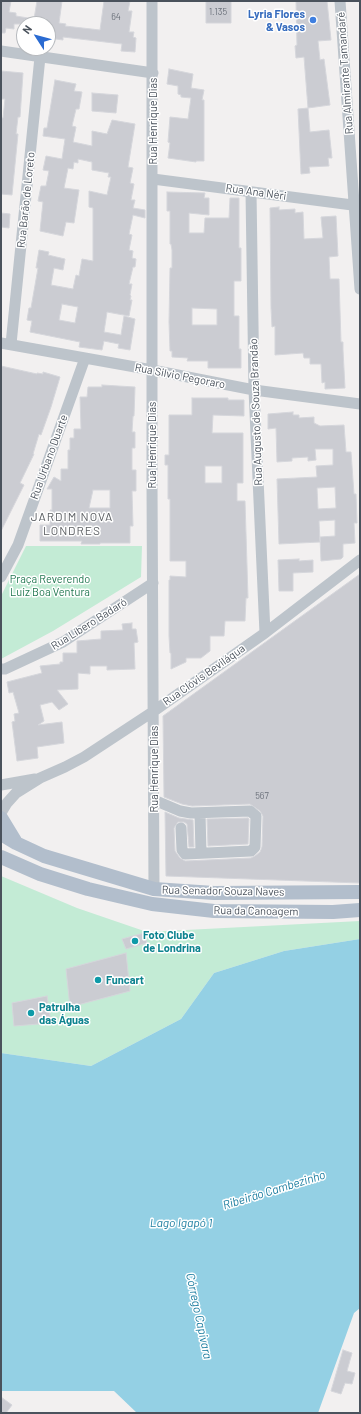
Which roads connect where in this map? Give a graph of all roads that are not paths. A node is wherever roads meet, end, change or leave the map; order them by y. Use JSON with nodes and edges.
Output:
{"nodes":[{"id":1,"x":152,"y":1,"type":"edge"},
{"id":2,"x":340,"y":1,"type":"edge"},
{"id":3,"x":1,"y":51,"type":"edge"},
{"id":4,"x":16,"y":53,"type":"edge"},
{"id":5,"x":40,"y":56,"type":"joint"},
{"id":6,"x":153,"y":73,"type":"junction"},
{"id":7,"x":153,"y":178,"type":"junction"},
{"id":8,"x":251,"y":192,"type":"junction"},
{"id":9,"x":357,"y":206,"type":"edge"},
{"id":10,"x":360,"y":289,"type":"edge"},
{"id":11,"x":6,"y":343,"type":"edge"},
{"id":12,"x":85,"y":358,"type":"junction"},
{"id":13,"x":152,"y":370,"type":"junction"},
{"id":14,"x":254,"y":390,"type":"junction"},
{"id":15,"x":360,"y":404,"type":"edge"},
{"id":16,"x":360,"y":560,"type":"edge"},
{"id":17,"x":1,"y":577,"type":"edge"},
{"id":18,"x":153,"y":583,"type":"junction"},
{"id":19,"x":265,"y":632,"type":"junction"},
{"id":20,"x":1,"y":669,"type":"edge"},
{"id":21,"x":154,"y":711,"type":"junction"},
{"id":22,"x":40,"y":778,"type":"junction"},
{"id":23,"x":1,"y":785,"type":"edge"},
{"id":24,"x":154,"y":800,"type":"junction"},
{"id":25,"x":1,"y":813,"type":"edge"},
{"id":26,"x":200,"y":813,"type":"junction"},
{"id":27,"x":1,"y":818,"type":"edge"},
{"id":28,"x":181,"y":828,"type":"dead end"},
{"id":29,"x":1,"y":834,"type":"edge"},
{"id":30,"x":16,"y":843,"type":"junction"},
{"id":31,"x":201,"y":853,"type":"junction"},
{"id":32,"x":1,"y":857,"type":"edge"},
{"id":33,"x":154,"y":889,"type":"junction"},
{"id":34,"x":360,"y":892,"type":"edge"},
{"id":35,"x":360,"y":910,"type":"edge"}],
"edges":[{"from":1,"to":6,"type":"street","name":"Rua Henrique Dias"},
{"from":2,"to":9,"type":"street","name":"Rua Almirante Tamandaré"},
{"from":3,"to":4,"type":"street"},
{"from":5,"to":6,"type":"street"},
{"from":5,"to":11,"type":"street","name":"Rua Barão de Loreto"},
{"from":6,"to":7,"type":"street","name":"Rua Henrique Dias"},
{"from":7,"to":8,"type":"street","name":"Rua Ana Néri"},
{"from":7,"to":13,"type":"street","name":"Rua Henrique Dias"},
{"from":8,"to":9,"type":"street","name":"Rua Ana Néri"},
{"from":8,"to":14,"type":"street","name":"Rua Augusto de Souza Brandão"},
{"from":9,"to":10,"type":"street","name":"Rua Almirante Tamandaré"},
{"from":11,"to":12,"type":"street","name":"Rua Silvio Pegoraro"},
{"from":12,"to":13,"type":"street","name":"Rua Silvio Pegoraro"},
{"from":12,"to":17,"type":"street","name":"Rua Urbano Duarte"},
{"from":13,"to":14,"type":"street","name":"Rua Silvio Pegoraro"},
{"from":13,"to":18,"type":"street","name":"Rua Henrique Dias"},
{"from":14,"to":15,"type":"street","name":"Rua Silvio Pegoraro"},
{"from":14,"to":19,"type":"street","name":"Rua Augusto de Souza Brandão"},
{"from":16,"to":19,"type":"street","name":"Rua Clóvis Beviláqua"},
{"from":18,"to":20,"type":"street","name":"Rua Líbero Badaró"},
{"from":18,"to":21,"type":"street","name":"Rua Henrique Dias"},
{"from":19,"to":21,"type":"street","name":"Rua Clóvis Beviláqua"},
{"from":21,"to":22,"type":"street","name":"Rua Clóvis Beviláqua"},
{"from":21,"to":24,"type":"street","name":"Rua Henrique Dias"},
{"from":22,"to":23,"type":"street","name":"Rua Clóvis Beviláqua"},
{"from":22,"to":25,"type":"street","name":"Rua Clóvis Beviláqua"},
{"from":24,"to":26,"type":"street"},
{"from":24,"to":33,"type":"street","name":"Rua Henrique Dias"},
{"from":26,"to":31,"type":"street"},
{"from":26,"to":31,"type":"street"},
{"from":27,"to":30,"type":"main road"},
{"from":28,"to":31,"type":"street"},
{"from":29,"to":30,"type":"main road","name":"Rua Senador Souza Naves"},
{"from":30,"to":33,"type":"main road","name":"Rua Senador Souza Naves"},
{"from":32,"to":35,"type":"main road","name":"Rua da Canoagem"},
{"from":33,"to":34,"type":"main road","name":"Rua Senador Souza Naves"}]}
